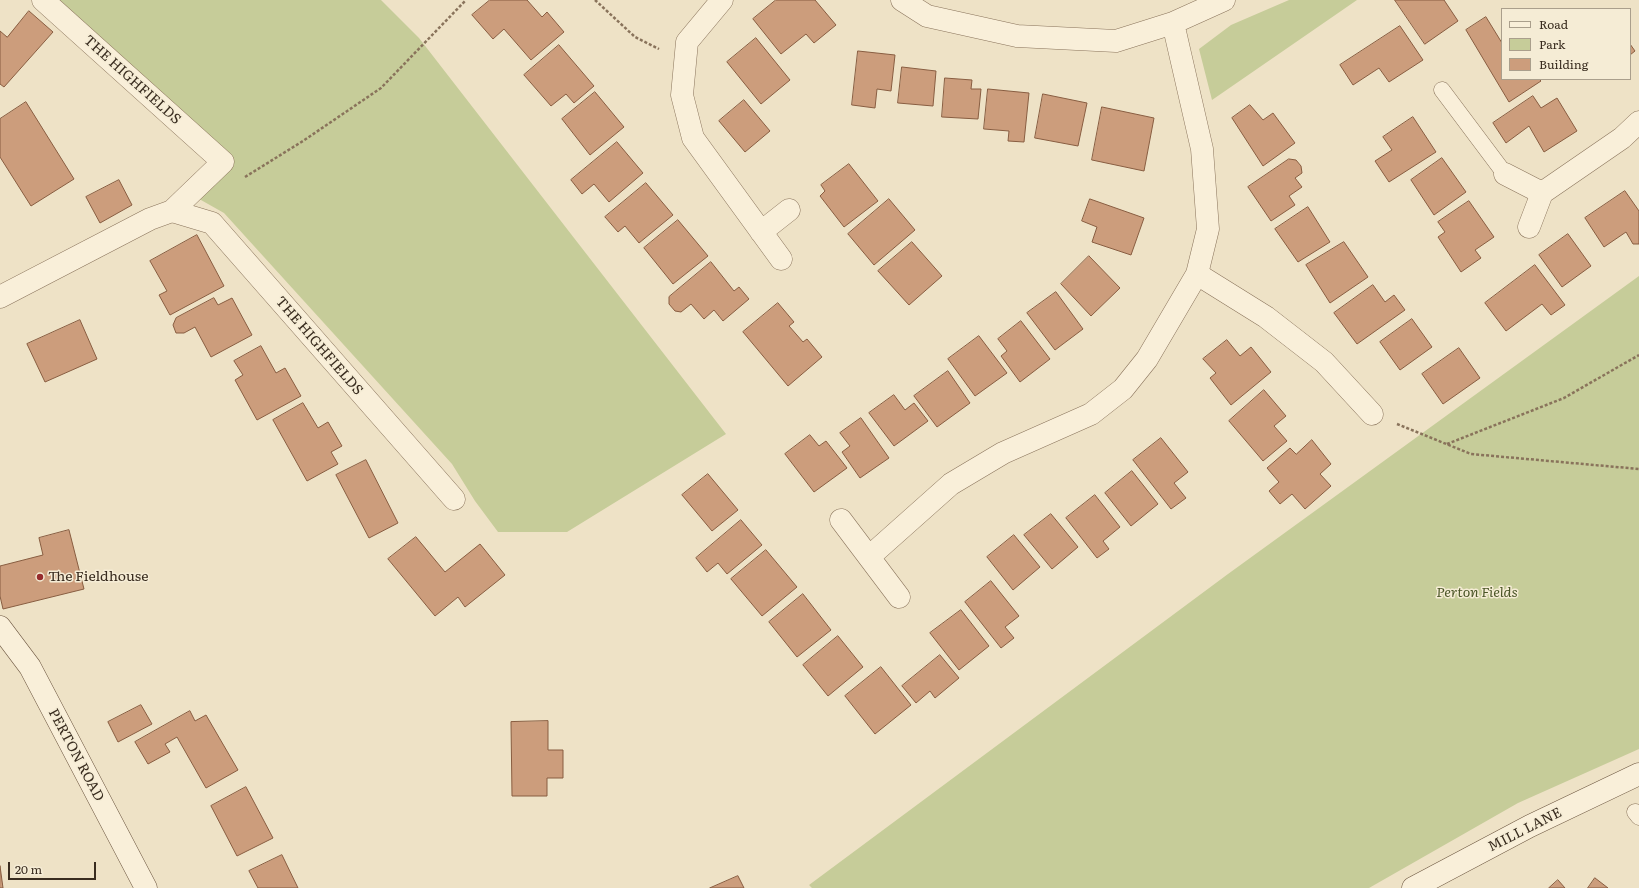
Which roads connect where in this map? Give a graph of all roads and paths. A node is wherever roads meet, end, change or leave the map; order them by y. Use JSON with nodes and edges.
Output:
{"nodes":[{"id":1,"x":43,"y":0,"type":"edge"},
{"id":2,"x":466,"y":0,"type":"edge"},
{"id":3,"x":595,"y":0,"type":"edge"},
{"id":4,"x":722,"y":0,"type":"edge"},
{"id":5,"x":902,"y":0,"type":"edge"},
{"id":6,"x":1224,"y":0,"type":"edge"},
{"id":7,"x":1173,"y":23,"type":"junction"},
{"id":8,"x":685,"y":63,"type":"junction"},
{"id":9,"x":1442,"y":90,"type":"dead end"},
{"id":10,"x":1639,"y":122,"type":"edge"},
{"id":11,"x":1505,"y":174,"type":"joint"},
{"id":12,"x":240,"y":180,"type":"dead end"},
{"id":13,"x":1542,"y":193,"type":"junction"},
{"id":14,"x":789,"y":210,"type":"dead end"},
{"id":15,"x":172,"y":211,"type":"junction"},
{"id":16,"x":1529,"y":227,"type":"dead end"},
{"id":17,"x":761,"y":232,"type":"junction"},
{"id":18,"x":781,"y":259,"type":"dead end"},
{"id":19,"x":1197,"y":274,"type":"junction"},
{"id":20,"x":0,"y":297,"type":"edge"},
{"id":21,"x":1639,"y":354,"type":"edge"},
{"id":22,"x":1372,"y":414,"type":"joint"},
{"id":23,"x":1447,"y":444,"type":"junction"},
{"id":24,"x":1639,"y":469,"type":"edge"},
{"id":25,"x":454,"y":499,"type":"dead end"},
{"id":26,"x":841,"y":520,"type":"dead end"},
{"id":27,"x":869,"y":556,"type":"junction"},
{"id":28,"x":899,"y":597,"type":"dead end"},
{"id":29,"x":0,"y":626,"type":"edge"},
{"id":30,"x":1639,"y":774,"type":"edge"},
{"id":31,"x":146,"y":888,"type":"edge"},
{"id":32,"x":1413,"y":888,"type":"edge"}],
"edges":[{"from":1,"to":15,"type":"street","name":"THE HIGHFIELDS"},
{"from":2,"to":12,"type":"path"},
{"from":3,"to":8,"type":"path"},
{"from":4,"to":8,"type":"street"},
{"from":5,"to":7,"type":"street"},
{"from":6,"to":7,"type":"street"},
{"from":7,"to":19,"type":"street"},
{"from":8,"to":17,"type":"street"},
{"from":9,"to":11,"type":"lane"},
{"from":10,"to":13,"type":"street"},
{"from":11,"to":13,"type":"street"},
{"from":13,"to":16,"type":"street"},
{"from":14,"to":17,"type":"street"},
{"from":15,"to":20,"type":"street","name":"THE HIGHFIELDS"},
{"from":15,"to":25,"type":"street","name":"THE HIGHFIELDS"},
{"from":17,"to":18,"type":"street"},
{"from":19,"to":22,"type":"street"},
{"from":19,"to":27,"type":"street"},
{"from":21,"to":23,"type":"path"},
{"from":22,"to":23,"type":"path"},
{"from":23,"to":24,"type":"path"},
{"from":26,"to":27,"type":"street"},
{"from":27,"to":28,"type":"street"},
{"from":29,"to":31,"type":"street","name":"PERTON ROAD"},
{"from":30,"to":32,"type":"street","name":"MILL LANE"}]}
